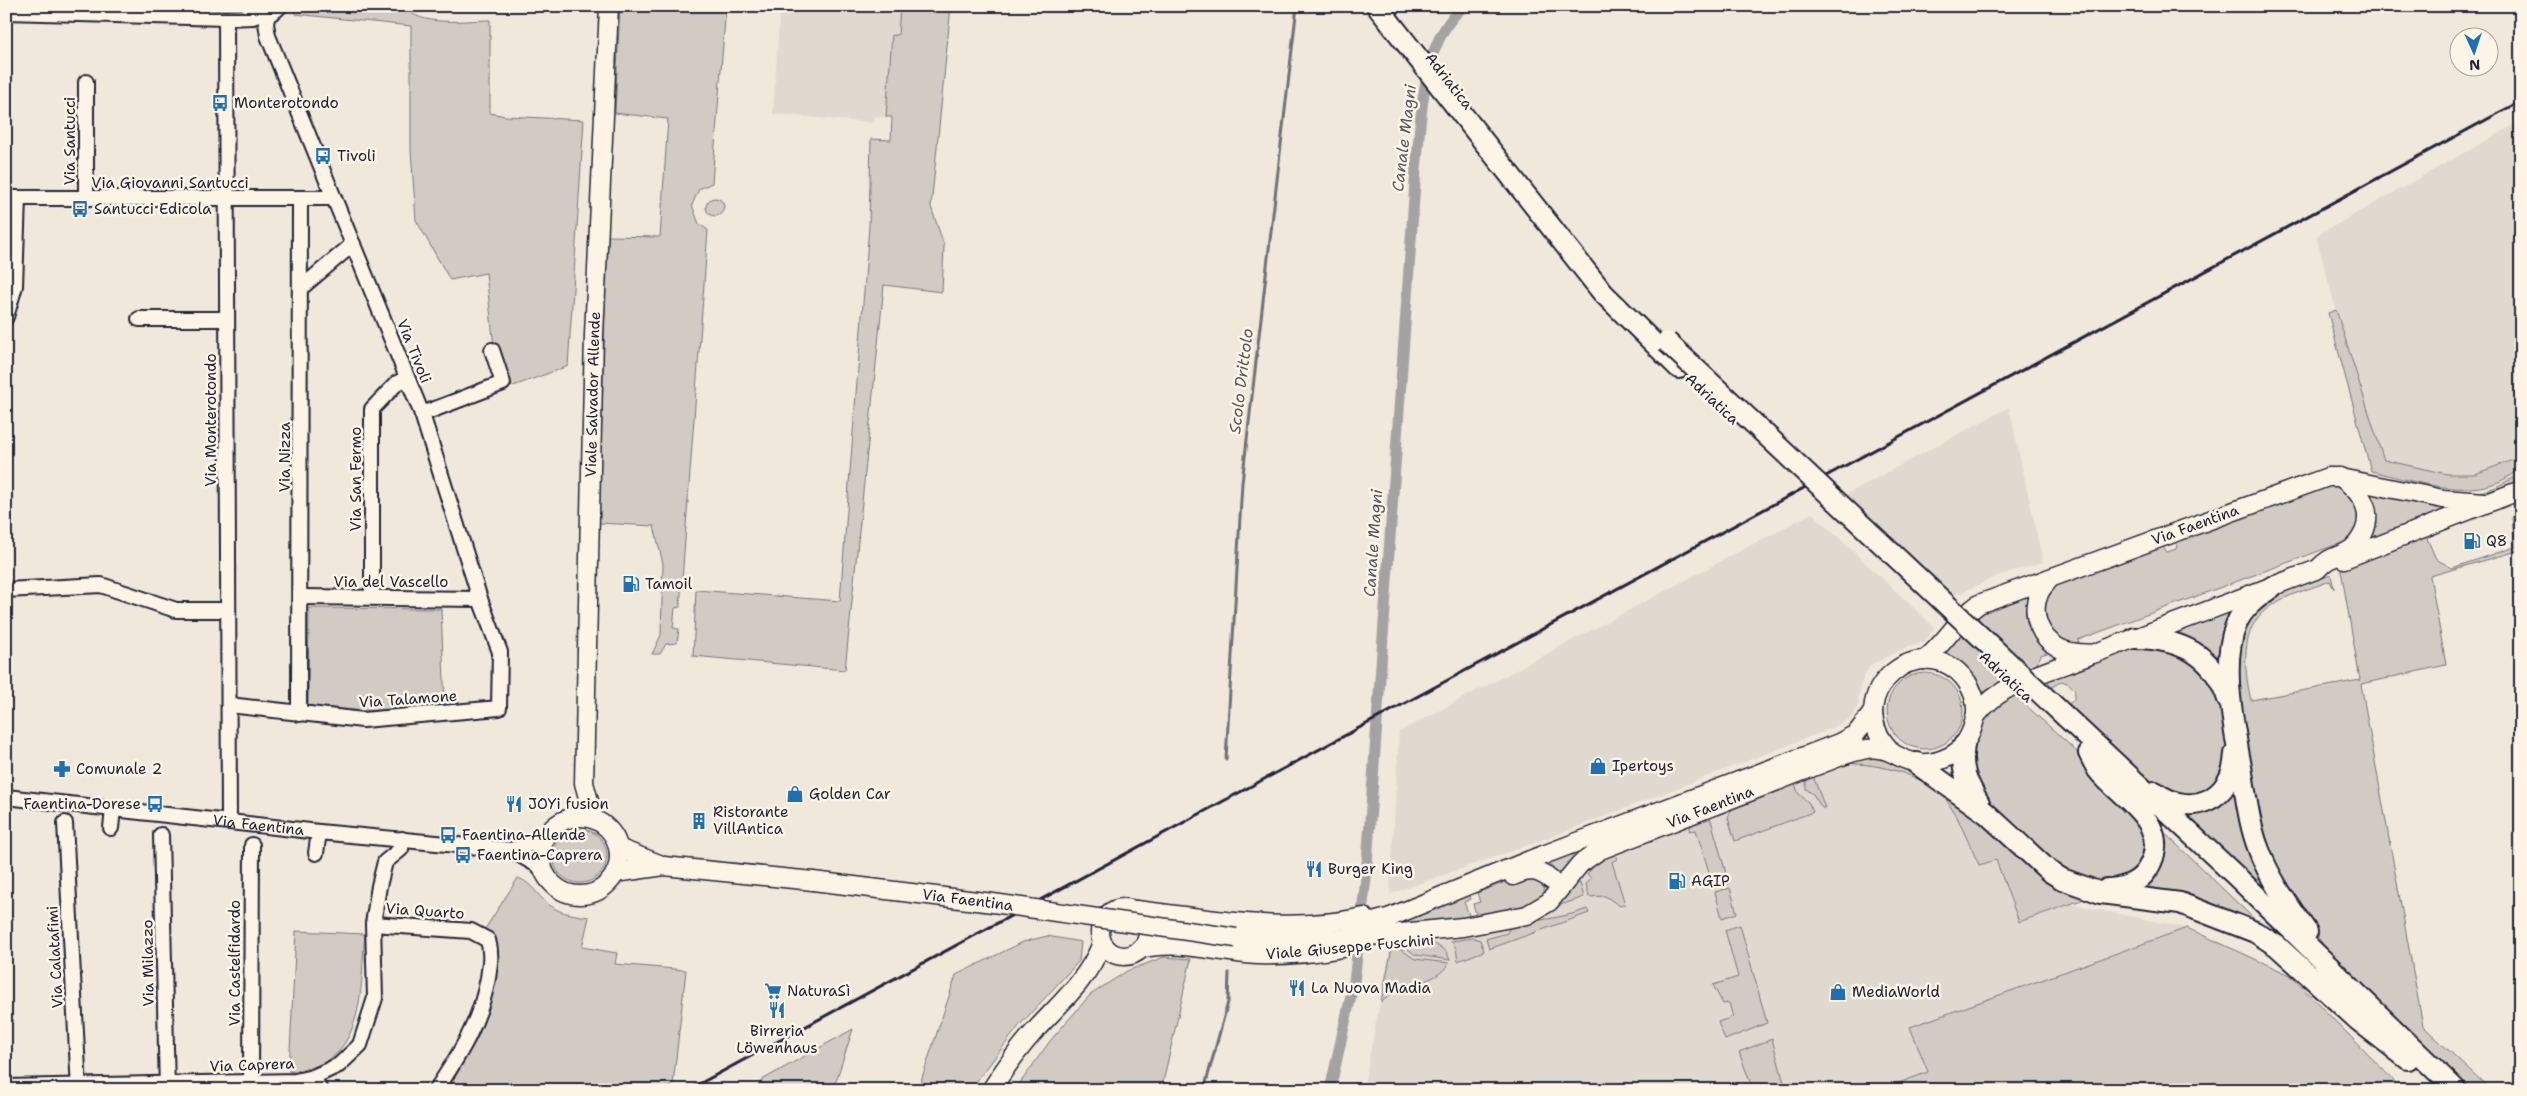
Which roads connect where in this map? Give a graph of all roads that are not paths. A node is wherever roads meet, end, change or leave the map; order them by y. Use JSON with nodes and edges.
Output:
{"nodes":[{"id":1,"x":236,"y":6,"type":"edge"},
{"id":2,"x":280,"y":6,"type":"edge"},
{"id":3,"x":609,"y":6,"type":"edge"},
{"id":4,"x":1383,"y":8,"type":"edge"},
{"id":5,"x":6,"y":12,"type":"edge"},
{"id":6,"x":259,"y":12,"type":"edge"},
{"id":7,"x":226,"y":18,"type":"junction"},
{"id":8,"x":86,"y":82,"type":"dead end"},
{"id":9,"x":12,"y":198,"type":"edge"},
{"id":10,"x":333,"y":198,"type":"junction"},
{"id":11,"x":86,"y":199,"type":"junction"},
{"id":12,"x":227,"y":199,"type":"junction"},
{"id":13,"x":300,"y":199,"type":"junction"},
{"id":14,"x":353,"y":244,"type":"junction"},
{"id":15,"x":301,"y":288,"type":"junction"},
{"id":16,"x":6,"y":317,"type":"edge"},
{"id":17,"x":139,"y":319,"type":"dead end"},
{"id":18,"x":227,"y":319,"type":"junction"},
{"id":19,"x":492,"y":350,"type":"dead end"},
{"id":20,"x":407,"y":378,"type":"junction"},
{"id":21,"x":422,"y":414,"type":"junction"},
{"id":22,"x":2340,"y":478,"type":"junction"},
{"id":23,"x":2521,"y":490,"type":"edge"},
{"id":24,"x":2487,"y":502,"type":"junction"},
{"id":25,"x":2318,"y":569,"type":"junction"},
{"id":26,"x":2050,"y":578,"type":"junction"},
{"id":27,"x":2272,"y":587,"type":"junction"},
{"id":28,"x":6,"y":590,"type":"edge"},
{"id":29,"x":372,"y":597,"type":"junction"},
{"id":30,"x":301,"y":598,"type":"junction"},
{"id":31,"x":480,"y":599,"type":"junction"},
{"id":32,"x":228,"y":610,"type":"junction"},
{"id":33,"x":2135,"y":638,"type":"junction"},
{"id":34,"x":2093,"y":654,"type":"junction"},
{"id":35,"x":1924,"y":660,"type":"junction"},
{"id":36,"x":229,"y":705,"type":"junction"},
{"id":37,"x":499,"y":708,"type":"joint"},
{"id":38,"x":2232,"y":711,"type":"junction"},
{"id":39,"x":1873,"y":712,"type":"junction"},
{"id":40,"x":299,"y":714,"type":"junction"},
{"id":41,"x":1976,"y":716,"type":"junction"},
{"id":42,"x":2235,"y":736,"type":"junction"},
{"id":43,"x":1964,"y":745,"type":"junction"},
{"id":44,"x":1891,"y":751,"type":"junction"},
{"id":45,"x":2095,"y":751,"type":"junction"},
{"id":46,"x":1916,"y":763,"type":"junction"},
{"id":47,"x":584,"y":783,"type":"junction"},
{"id":48,"x":6,"y":797,"type":"edge"},
{"id":49,"x":114,"y":809,"type":"junction"},
{"id":50,"x":1986,"y":813,"type":"junction"},
{"id":51,"x":567,"y":819,"type":"junction"},
{"id":52,"x":594,"y":819,"type":"junction"},
{"id":53,"x":229,"y":822,"type":"junction"},
{"id":54,"x":64,"y":823,"type":"dead end"},
{"id":55,"x":111,"y":828,"type":"dead end"},
{"id":56,"x":319,"y":832,"type":"junction"},
{"id":57,"x":161,"y":834,"type":"dead end"},
{"id":58,"x":402,"y":839,"type":"junction"},
{"id":59,"x":545,"y":840,"type":"junction"},
{"id":60,"x":252,"y":845,"type":"dead end"},
{"id":61,"x":618,"y":848,"type":"junction"},
{"id":62,"x":511,"y":850,"type":"junction"},
{"id":63,"x":316,"y":853,"type":"dead end"},
{"id":64,"x":1530,"y":860,"type":"junction"},
{"id":65,"x":664,"y":866,"type":"junction"},
{"id":66,"x":544,"y":869,"type":"junction"},
{"id":67,"x":615,"y":873,"type":"junction"},
{"id":68,"x":1489,"y":876,"type":"junction"},
{"id":69,"x":1551,"y":880,"type":"junction"},
{"id":70,"x":2085,"y":890,"type":"junction"},
{"id":71,"x":1549,"y":902,"type":"junction"},
{"id":72,"x":1136,"y":910,"type":"junction"},
{"id":73,"x":1527,"y":915,"type":"joint"},
{"id":74,"x":373,"y":924,"type":"junction"},
{"id":75,"x":1339,"y":935,"type":"junction"},
{"id":76,"x":1376,"y":939,"type":"joint"},
{"id":77,"x":1102,"y":943,"type":"junction"},
{"id":78,"x":1140,"y":949,"type":"junction"},
{"id":79,"x":1123,"y":956,"type":"junction"},
{"id":80,"x":2328,"y":965,"type":"junction"},
{"id":81,"x":1077,"y":986,"type":"junction"},
{"id":82,"x":2408,"y":1059,"type":"junction"},
{"id":83,"x":313,"y":1077,"type":"junction"},
{"id":84,"x":251,"y":1082,"type":"junction"},
{"id":85,"x":6,"y":1087,"type":"edge"},
{"id":86,"x":78,"y":1087,"type":"edge"},
{"id":87,"x":167,"y":1087,"type":"edge"},
{"id":88,"x":320,"y":1090,"type":"edge"},
{"id":89,"x":436,"y":1090,"type":"edge"},
{"id":90,"x":991,"y":1090,"type":"edge"},
{"id":91,"x":2440,"y":1090,"type":"edge"},
{"id":92,"x":2456,"y":1090,"type":"edge"}],
"edges":[{"from":1,"to":7,"type":"street"},
{"from":2,"to":6,"type":"street"},
{"from":3,"to":47,"type":"main road","name":"Viale Salvador Allende"},
{"from":4,"to":45,"type":"highway","name":"Adriatica","bridge":true},
{"from":5,"to":7,"type":"street"},
{"from":6,"to":7,"type":"street"},
{"from":6,"to":10,"type":"street","name":"Via Tivoli"},
{"from":7,"to":12,"type":"street","name":"Via Monterotondo"},
{"from":8,"to":11,"type":"street","name":"Via Santucci"},
{"from":9,"to":11,"type":"street","name":"Via Giovanni Santucci"},
{"from":9,"to":16,"type":"street"},
{"from":10,"to":13,"type":"street","name":"Via Giovanni Santucci"},
{"from":10,"to":14,"type":"street","name":"Via Tivoli"},
{"from":11,"to":12,"type":"street","name":"Via Giovanni Santucci"},
{"from":12,"to":13,"type":"street","name":"Via Giovanni Santucci"},
{"from":12,"to":18,"type":"street","name":"Via Monterotondo"},
{"from":13,"to":15,"type":"street","name":"Via Nizza"},
{"from":14,"to":15,"type":"street"},
{"from":14,"to":20,"type":"street","name":"Via Tivoli"},
{"from":15,"to":30,"type":"street","name":"Via Nizza"},
{"from":17,"to":18,"type":"street"},
{"from":18,"to":32,"type":"street","name":"Via Monterotondo"},
{"from":19,"to":21,"type":"street"},
{"from":20,"to":21,"type":"street","name":"Via Tivoli"},
{"from":20,"to":29,"type":"street","name":"Via San Fermo"},
{"from":21,"to":31,"type":"street","name":"Via Tivoli"},
{"from":22,"to":24,"type":"main road","name":"Via Faentina"},
{"from":22,"to":25,"type":"main road","name":"Via Faentina"},
{"from":22,"to":26,"type":"main road","name":"Via Faentina"},
{"from":23,"to":24,"type":"main road","name":"Via Faentina"},
{"from":24,"to":25,"type":"main road","name":"Via Faentina"},
{"from":25,"to":27,"type":"main road","name":"Via Faentina"},
{"from":26,"to":34,"type":"main road","name":"Via Faentina"},
{"from":26,"to":35,"type":"main road","name":"Via Faentina"},
{"from":27,"to":33,"type":"main road","name":"Via Faentina"},
{"from":27,"to":38,"type":"highway"},
{"from":28,"to":32,"type":"street"},
{"from":29,"to":30,"type":"street","name":"Via del Vascello"},
{"from":29,"to":31,"type":"street","name":"Via del Vascello"},
{"from":30,"to":40,"type":"street","name":"Via Nizza"},
{"from":31,"to":37,"type":"street","name":"Via Tivoli"},
{"from":32,"to":36,"type":"street","name":"Via Monterotondo"},
{"from":33,"to":34,"type":"main road","name":"Via Faentina"},
{"from":33,"to":38,"type":"highway"},
{"from":34,"to":41,"type":"main road","name":"Via Faentina"},
{"from":35,"to":39,"type":"main road"},
{"from":35,"to":41,"type":"main road"},
{"from":36,"to":40,"type":"street","name":"Via Talamone"},
{"from":36,"to":53,"type":"street","name":"Via Monterotondo"},
{"from":37,"to":40,"type":"street","name":"Via Talamone"},
{"from":38,"to":42,"type":"highway"},
{"from":39,"to":44,"type":"main road"},
{"from":39,"to":64,"type":"main road","name":"Via Faentina"},
{"from":41,"to":43,"type":"main road"},
{"from":42,"to":45,"type":"highway"},
{"from":42,"to":80,"type":"highway"},
{"from":43,"to":46,"type":"main road"},
{"from":43,"to":50,"type":"highway"},
{"from":44,"to":46,"type":"main road"},
{"from":44,"to":71,"type":"main road","name":"Via Faentina"},
{"from":45,"to":70,"type":"highway"},
{"from":45,"to":80,"type":"highway"},
{"from":45,"to":82,"type":"highway"},
{"from":46,"to":50,"type":"highway"},
{"from":47,"to":51,"type":"main road","name":"Viale Salvador Allende"},
{"from":47,"to":52,"type":"main road","name":"Viale Salvador Allende"},
{"from":48,"to":49,"type":"street","name":"Via Faentina"},
{"from":49,"to":53,"type":"street","name":"Via Faentina"},
{"from":49,"to":55,"type":"street"},
{"from":50,"to":70,"type":"highway"},
{"from":51,"to":52,"type":"main road"},
{"from":51,"to":59,"type":"main road"},
{"from":52,"to":61,"type":"main road"},
{"from":53,"to":56,"type":"street","name":"Via Faentina"},
{"from":54,"to":86,"type":"street","name":"Via Calatafimi"},
{"from":56,"to":58,"type":"street","name":"Via Faentina"},
{"from":56,"to":63,"type":"street"},
{"from":57,"to":87,"type":"street","name":"Via Milazzo"},
{"from":58,"to":62,"type":"street","name":"Via Faentina"},
{"from":58,"to":74,"type":"street","name":"Via Caprera"},
{"from":59,"to":62,"type":"street","name":"Via Faentina"},
{"from":59,"to":66,"type":"main road"},
{"from":60,"to":84,"type":"street","name":"Via Castelfidardo"},
{"from":61,"to":65,"type":"main road","name":"Via Faentina"},
{"from":61,"to":67,"type":"main road"},
{"from":62,"to":66,"type":"street","name":"Via Faentina"},
{"from":64,"to":68,"type":"main road","name":"Via Faentina"},
{"from":64,"to":69,"type":"main road"},
{"from":65,"to":67,"type":"main road","name":"Via Faentina"},
{"from":65,"to":75,"type":"main road","name":"Via Faentina","bridge":true},
{"from":66,"to":67,"type":"main road"},
{"from":68,"to":69,"type":"main road"},
{"from":68,"to":75,"type":"main road","name":"Via Faentina"},
{"from":69,"to":71,"type":"main road"},
{"from":70,"to":82,"type":"highway"},
{"from":71,"to":73,"type":"main road","name":"Via Faentina"},
{"from":72,"to":75,"type":"main road","name":"Viale Giuseppe Fuschini"},
{"from":72,"to":77,"type":"main road"},
{"from":72,"to":78,"type":"main road"},
{"from":73,"to":76,"type":"main road","name":"Viale Giuseppe Fuschini"},
{"from":74,"to":83,"type":"street","name":"Via Caprera"},
{"from":74,"to":89,"type":"street","name":"Via Quarto"},
{"from":75,"to":76,"type":"main road","name":"Via Faentina"},
{"from":75,"to":78,"type":"main road","name":"Viale Giuseppe Fuschini"},
{"from":77,"to":79,"type":"main road"},
{"from":77,"to":81,"type":"main road"},
{"from":78,"to":79,"type":"main road"},
{"from":79,"to":81,"type":"main road"},
{"from":80,"to":92,"type":"highway"},
{"from":81,"to":90,"type":"main road"},
{"from":82,"to":91,"type":"highway"},
{"from":83,"to":84,"type":"street","name":"Via Caprera"},
{"from":83,"to":88,"type":"street"},
{"from":84,"to":87,"type":"street","name":"Via Caprera"},
{"from":85,"to":86,"type":"street","name":"Via Caprera"},
{"from":86,"to":87,"type":"street","name":"Via Caprera"}]}
